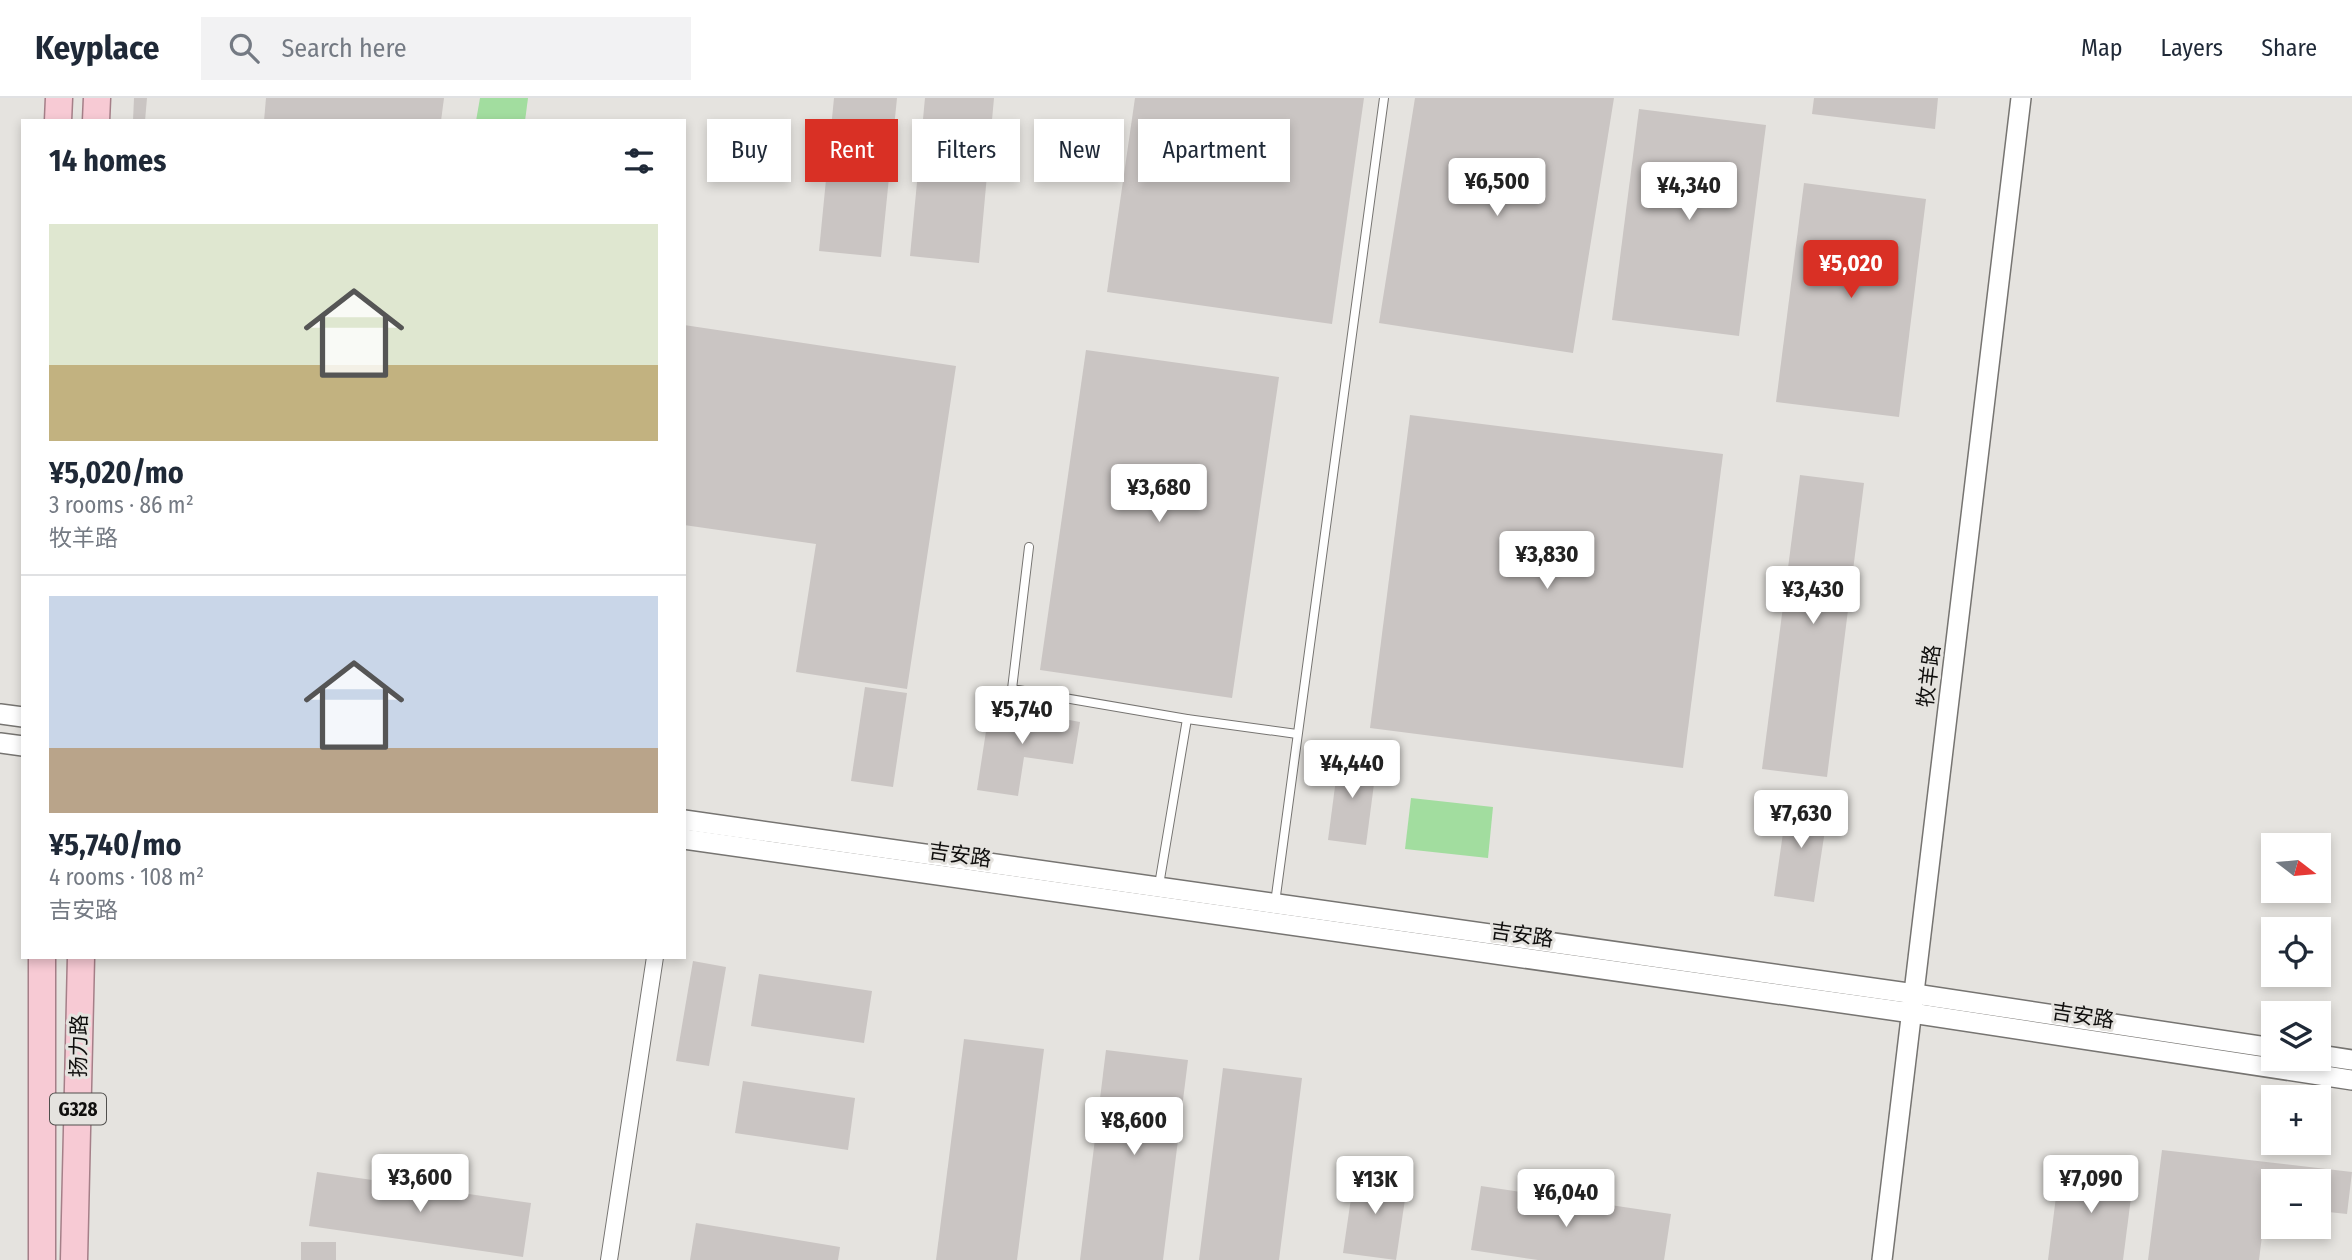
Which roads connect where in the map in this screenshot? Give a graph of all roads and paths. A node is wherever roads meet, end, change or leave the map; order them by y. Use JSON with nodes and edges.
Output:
{"nodes":[{"id":1,"x":59,"y":98,"type":"edge"},
{"id":2,"x":97,"y":98,"type":"edge"},
{"id":3,"x":1384,"y":98,"type":"edge"},
{"id":4,"x":2021,"y":98,"type":"edge"},
{"id":5,"x":58,"y":119,"type":"edge"},
{"id":6,"x":96,"y":119,"type":"edge"},
{"id":7,"x":1029,"y":547,"type":"dead end"},
{"id":8,"x":0,"y":714,"type":"edge"},
{"id":9,"x":21,"y":717,"type":"edge"},
{"id":10,"x":1187,"y":719,"type":"junction"},
{"id":11,"x":1297,"y":734,"type":"junction"},
{"id":12,"x":0,"y":743,"type":"edge"},
{"id":13,"x":21,"y":746,"type":"edge"},
{"id":14,"x":686,"y":820,"type":"edge"},
{"id":15,"x":686,"y":839,"type":"edge"},
{"id":16,"x":1157,"y":897,"type":"junction"},
{"id":17,"x":1273,"y":913,"type":"junction"},
{"id":18,"x":43,"y":959,"type":"edge"},
{"id":19,"x":81,"y":959,"type":"edge"},
{"id":20,"x":655,"y":959,"type":"edge"},
{"id":21,"x":1913,"y":1004,"type":"junction"},
{"id":22,"x":2261,"y":1047,"type":"edge"},
{"id":23,"x":2331,"y":1057,"type":"edge"},
{"id":24,"x":2352,"y":1060,"type":"edge"},
{"id":25,"x":2352,"y":1080,"type":"edge"},
{"id":26,"x":43,"y":1260,"type":"edge"},
{"id":27,"x":74,"y":1260,"type":"edge"},
{"id":28,"x":609,"y":1260,"type":"edge"},
{"id":29,"x":1882,"y":1260,"type":"edge"}],
"edges":[{"from":1,"to":5,"type":"highway"},
{"from":2,"to":6,"type":"highway"},
{"from":3,"to":11,"type":"lane"},
{"from":4,"to":21,"type":"street","name":"牧羊路"},
{"from":7,"to":10,"type":"lane"},
{"from":8,"to":9,"type":"street"},
{"from":10,"to":11,"type":"lane"},
{"from":10,"to":16,"type":"lane"},
{"from":11,"to":17,"type":"lane"},
{"from":12,"to":13,"type":"street"},
{"from":14,"to":16,"type":"street","name":"吉安路"},
{"from":15,"to":16,"type":"street","name":"吉安路"},
{"from":16,"to":17,"type":"street","name":"吉安路"},
{"from":17,"to":21,"type":"street","name":"吉安路"},
{"from":18,"to":26,"type":"highway","name":"扬力路","number":"G328"},
{"from":19,"to":27,"type":"highway","name":"扬力路","number":"G328"},
{"from":20,"to":28,"type":"street"},
{"from":21,"to":22,"type":"street","name":"吉安路"},
{"from":21,"to":25,"type":"street","name":"吉安路"},
{"from":21,"to":29,"type":"street","name":"牧羊路"},
{"from":23,"to":24,"type":"street"}]}
